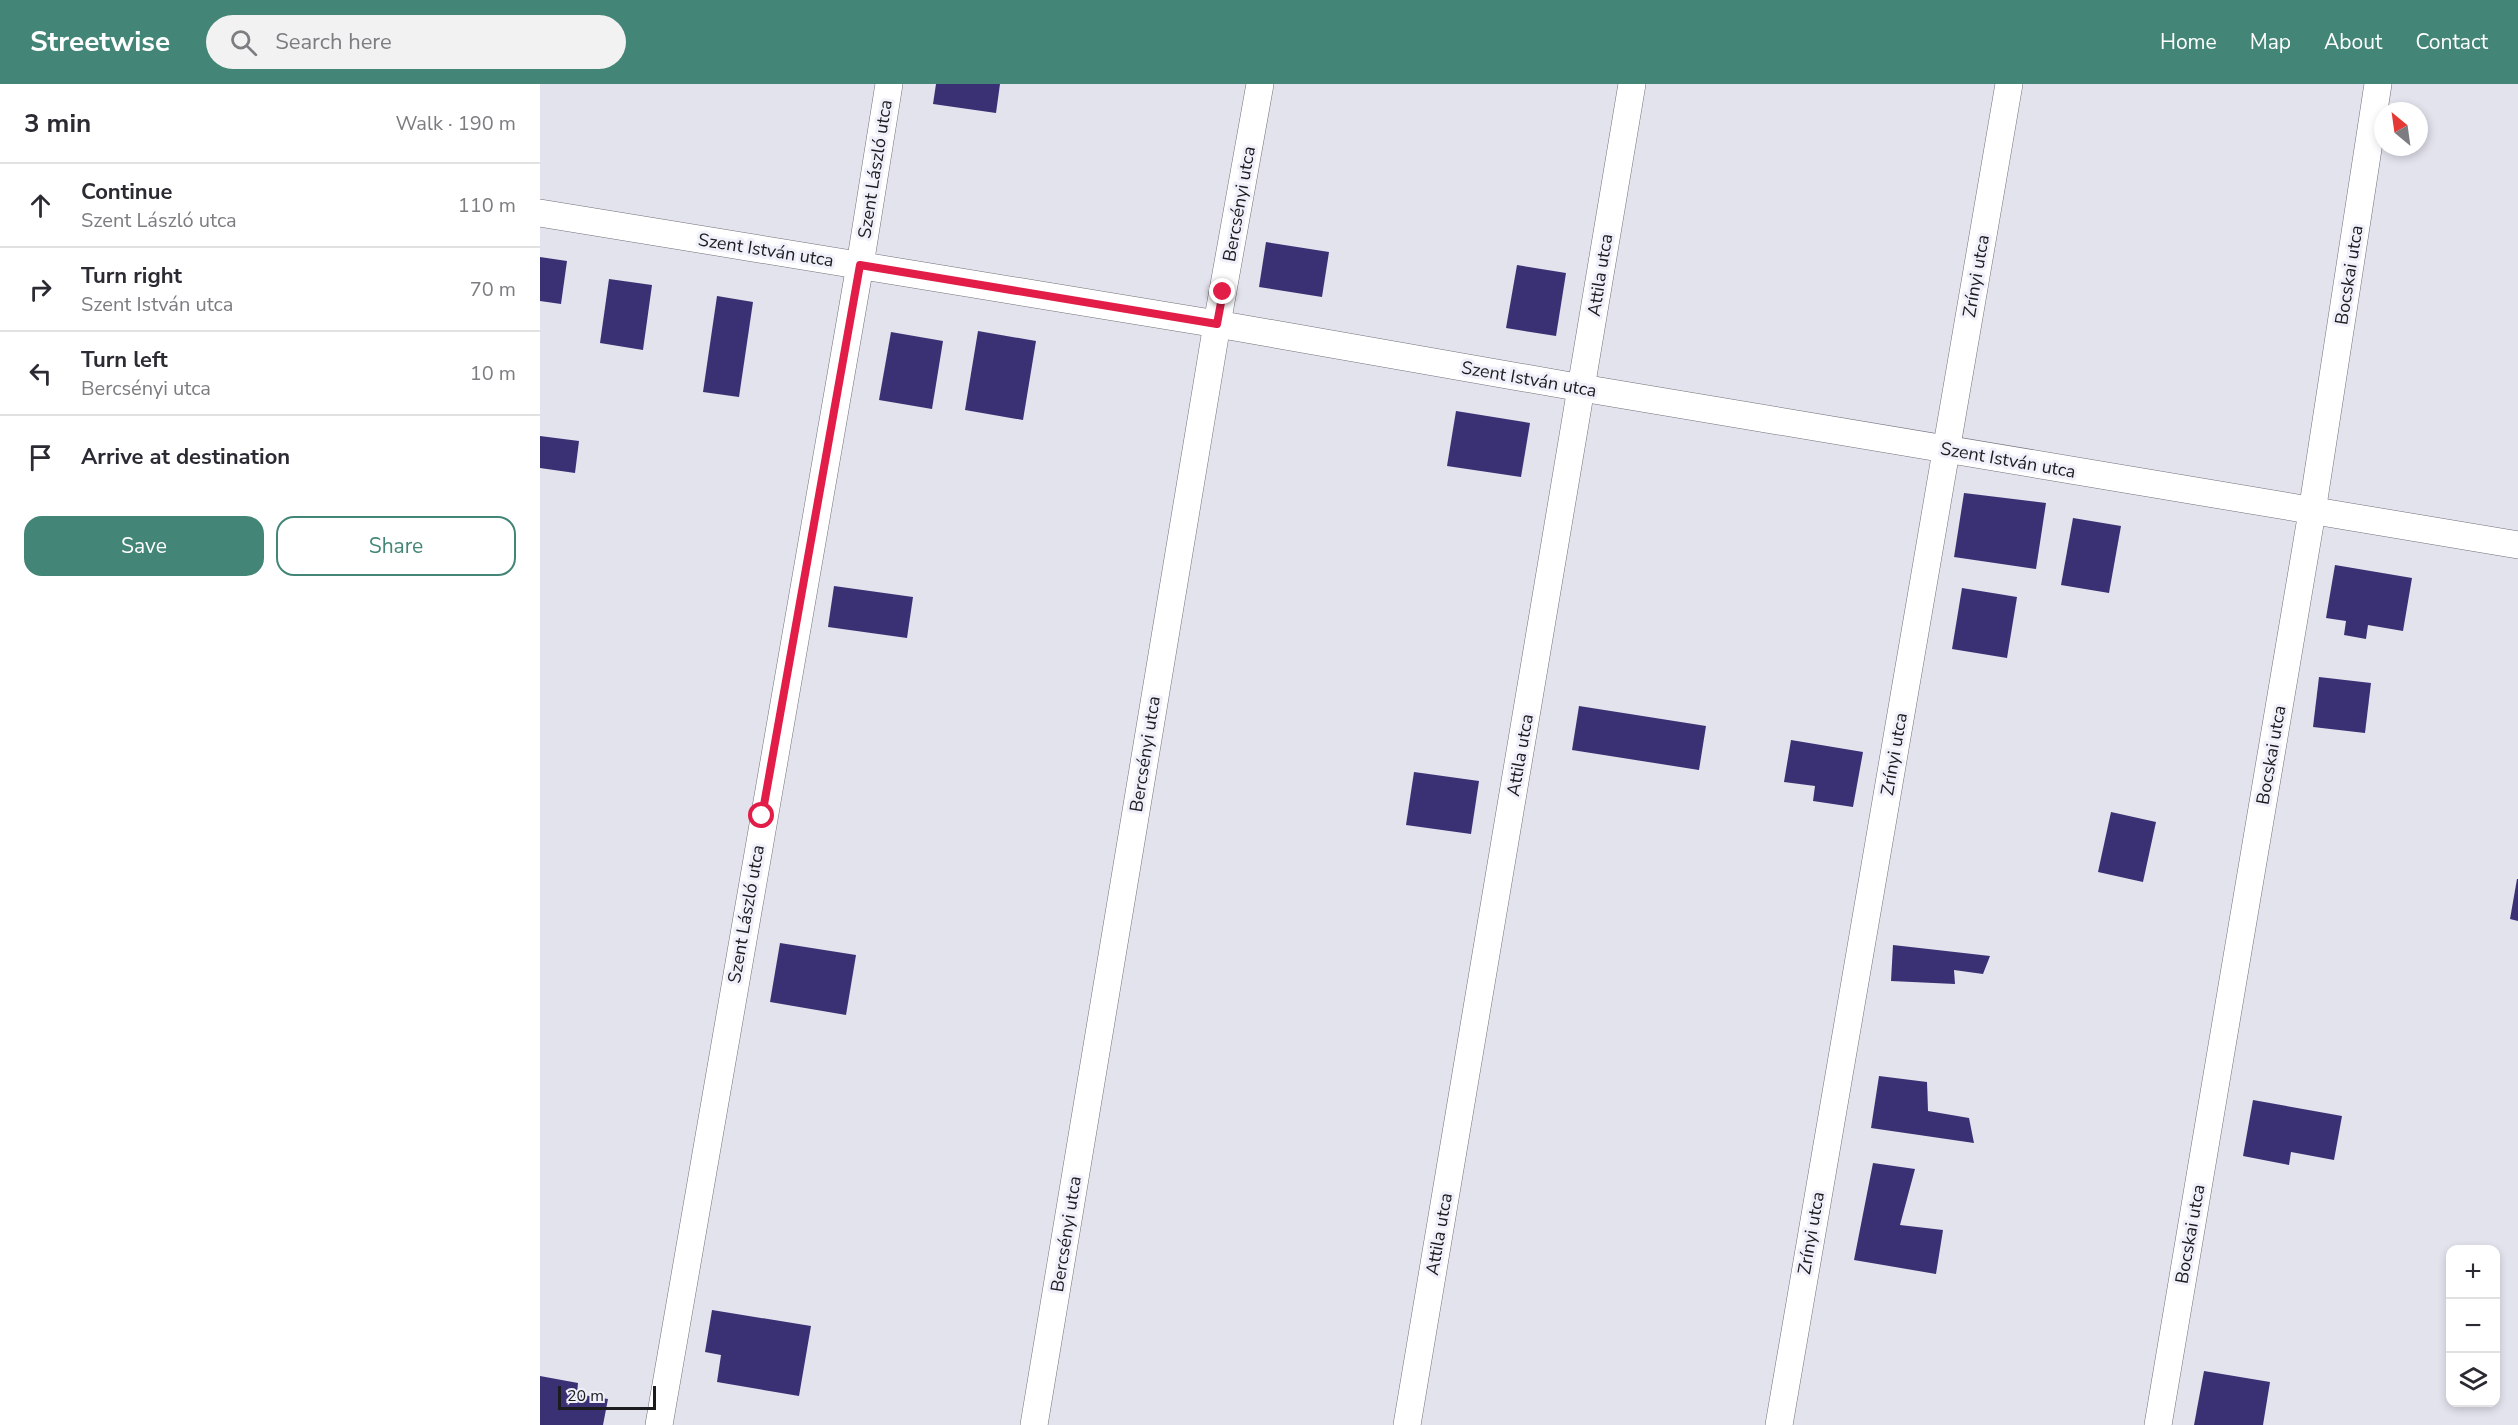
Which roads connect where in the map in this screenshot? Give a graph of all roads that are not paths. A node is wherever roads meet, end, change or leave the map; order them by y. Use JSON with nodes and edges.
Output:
{"nodes":[{"id":1,"x":889,"y":84,"type":"edge"},
{"id":2,"x":1260,"y":84,"type":"edge"},
{"id":3,"x":1632,"y":84,"type":"edge"},
{"id":4,"x":2009,"y":84,"type":"edge"},
{"id":5,"x":2378,"y":84,"type":"edge"},
{"id":6,"x":540,"y":213,"type":"edge"},
{"id":7,"x":860,"y":265,"type":"junction"},
{"id":8,"x":1217,"y":324,"type":"junction"},
{"id":9,"x":1582,"y":388,"type":"junction"},
{"id":10,"x":1946,"y":449,"type":"junction"},
{"id":11,"x":2312,"y":512,"type":"junction"},
{"id":12,"x":2518,"y":545,"type":"edge"},
{"id":13,"x":658,"y":1425,"type":"edge"},
{"id":14,"x":1034,"y":1425,"type":"edge"},
{"id":15,"x":1407,"y":1425,"type":"edge"},
{"id":16,"x":1779,"y":1425,"type":"edge"},
{"id":17,"x":2158,"y":1425,"type":"edge"}],
"edges":[{"from":1,"to":7,"type":"street","name":"Szent László utca"},
{"from":2,"to":8,"type":"street","name":"Bercsényi utca"},
{"from":3,"to":9,"type":"street","name":"Attila utca"},
{"from":4,"to":10,"type":"street","name":"Zrínyi utca"},
{"from":5,"to":11,"type":"street","name":"Bocskai utca"},
{"from":6,"to":7,"type":"street","name":"Szent István utca"},
{"from":7,"to":8,"type":"street","name":"Szent István utca"},
{"from":7,"to":13,"type":"street","name":"Szent László utca"},
{"from":8,"to":9,"type":"street","name":"Szent István utca"},
{"from":8,"to":14,"type":"street","name":"Bercsényi utca"},
{"from":9,"to":10,"type":"street","name":"Szent István utca"},
{"from":9,"to":15,"type":"street","name":"Attila utca"},
{"from":10,"to":11,"type":"street","name":"Szent István utca"},
{"from":10,"to":16,"type":"street","name":"Zrínyi utca"},
{"from":11,"to":12,"type":"street","name":"Szent István utca"},
{"from":11,"to":17,"type":"street","name":"Bocskai utca"}]}
